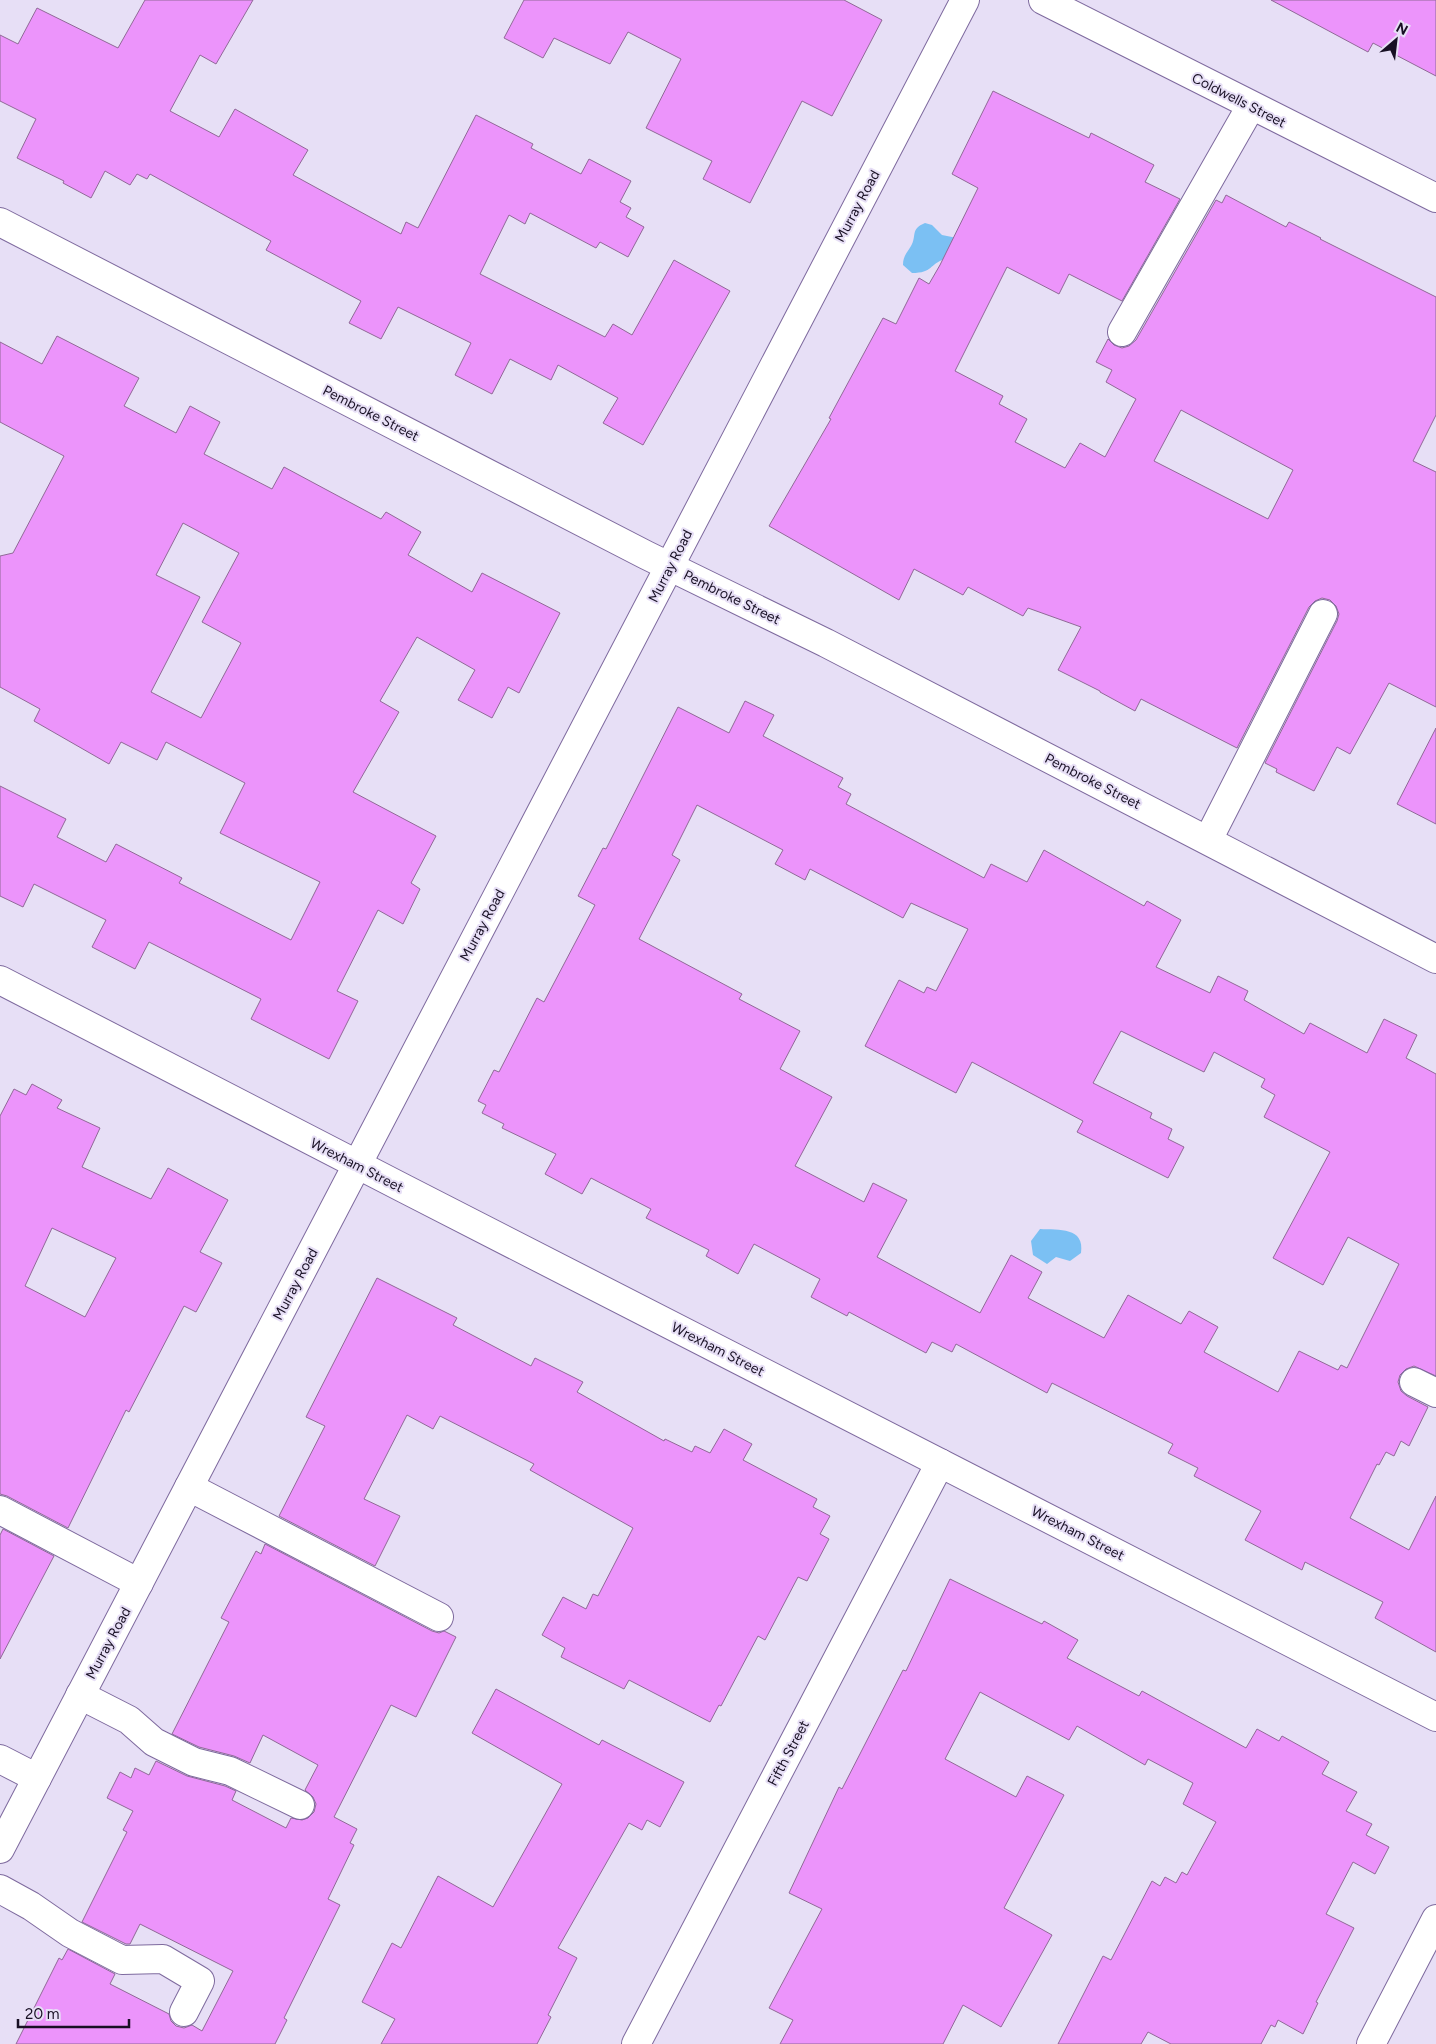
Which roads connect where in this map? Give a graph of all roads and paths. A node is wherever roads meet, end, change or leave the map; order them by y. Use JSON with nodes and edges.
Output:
{"nodes":[{"id":1,"x":965,"y":0,"type":"edge"},
{"id":2,"x":1042,"y":0,"type":"edge"},
{"id":3,"x":1251,"y":106,"type":"junction"},
{"id":4,"x":1436,"y":198,"type":"edge"},
{"id":5,"x":0,"y":222,"type":"edge"},
{"id":6,"x":1122,"y":332,"type":"dead end"},
{"id":7,"x":669,"y":566,"type":"junction"},
{"id":8,"x":1323,"y":614,"type":"dead end"},
{"id":9,"x":1208,"y":840,"type":"junction"},
{"id":10,"x":1436,"y":959,"type":"edge"},
{"id":11,"x":0,"y":980,"type":"edge"},
{"id":12,"x":357,"y":1165,"type":"junction"},
{"id":13,"x":940,"y":1463,"type":"junction"},
{"id":14,"x":190,"y":1487,"type":"junction"},
{"id":15,"x":0,"y":1510,"type":"edge"},
{"id":16,"x":139,"y":1582,"type":"junction"},
{"id":17,"x":439,"y":1617,"type":"dead end"},
{"id":18,"x":80,"y":1695,"type":"junction"},
{"id":19,"x":1436,"y":1717,"type":"edge"},
{"id":20,"x":0,"y":1758,"type":"edge"},
{"id":21,"x":37,"y":1778,"type":"junction"},
{"id":22,"x":300,"y":1805,"type":"dead end"},
{"id":23,"x":0,"y":1849,"type":"edge"},
{"id":24,"x":0,"y":1888,"type":"edge"},
{"id":25,"x":1436,"y":1918,"type":"edge"},
{"id":26,"x":184,"y":2012,"type":"dead end"},
{"id":27,"x":636,"y":2044,"type":"edge"},
{"id":28,"x":1371,"y":2044,"type":"edge"}],
"edges":[{"from":1,"to":7,"type":"street","name":"Murray Road"},
{"from":2,"to":3,"type":"street","name":"Coldwells Street"},
{"from":3,"to":4,"type":"street","name":"Coldwells Street"},
{"from":3,"to":6,"type":"street"},
{"from":5,"to":7,"type":"street","name":"Pembroke Street"},
{"from":7,"to":9,"type":"street","name":"Pembroke Street"},
{"from":7,"to":12,"type":"street","name":"Murray Road"},
{"from":8,"to":9,"type":"street"},
{"from":9,"to":10,"type":"street","name":"Pembroke Street"},
{"from":11,"to":12,"type":"street","name":"Wrexham Street"},
{"from":12,"to":13,"type":"street","name":"Wrexham Street"},
{"from":12,"to":14,"type":"street","name":"Murray Road"},
{"from":13,"to":19,"type":"street","name":"Wrexham Street"},
{"from":13,"to":27,"type":"street","name":"Fifth Street"},
{"from":14,"to":16,"type":"street","name":"Murray Road"},
{"from":14,"to":17,"type":"street"},
{"from":15,"to":16,"type":"street"},
{"from":16,"to":18,"type":"street","name":"Murray Road"},
{"from":18,"to":21,"type":"street","name":"Murray Road"},
{"from":18,"to":22,"type":"street"},
{"from":20,"to":21,"type":"street"},
{"from":21,"to":23,"type":"street","name":"Murray Road"},
{"from":24,"to":26,"type":"street"},
{"from":25,"to":28,"type":"street"}]}
